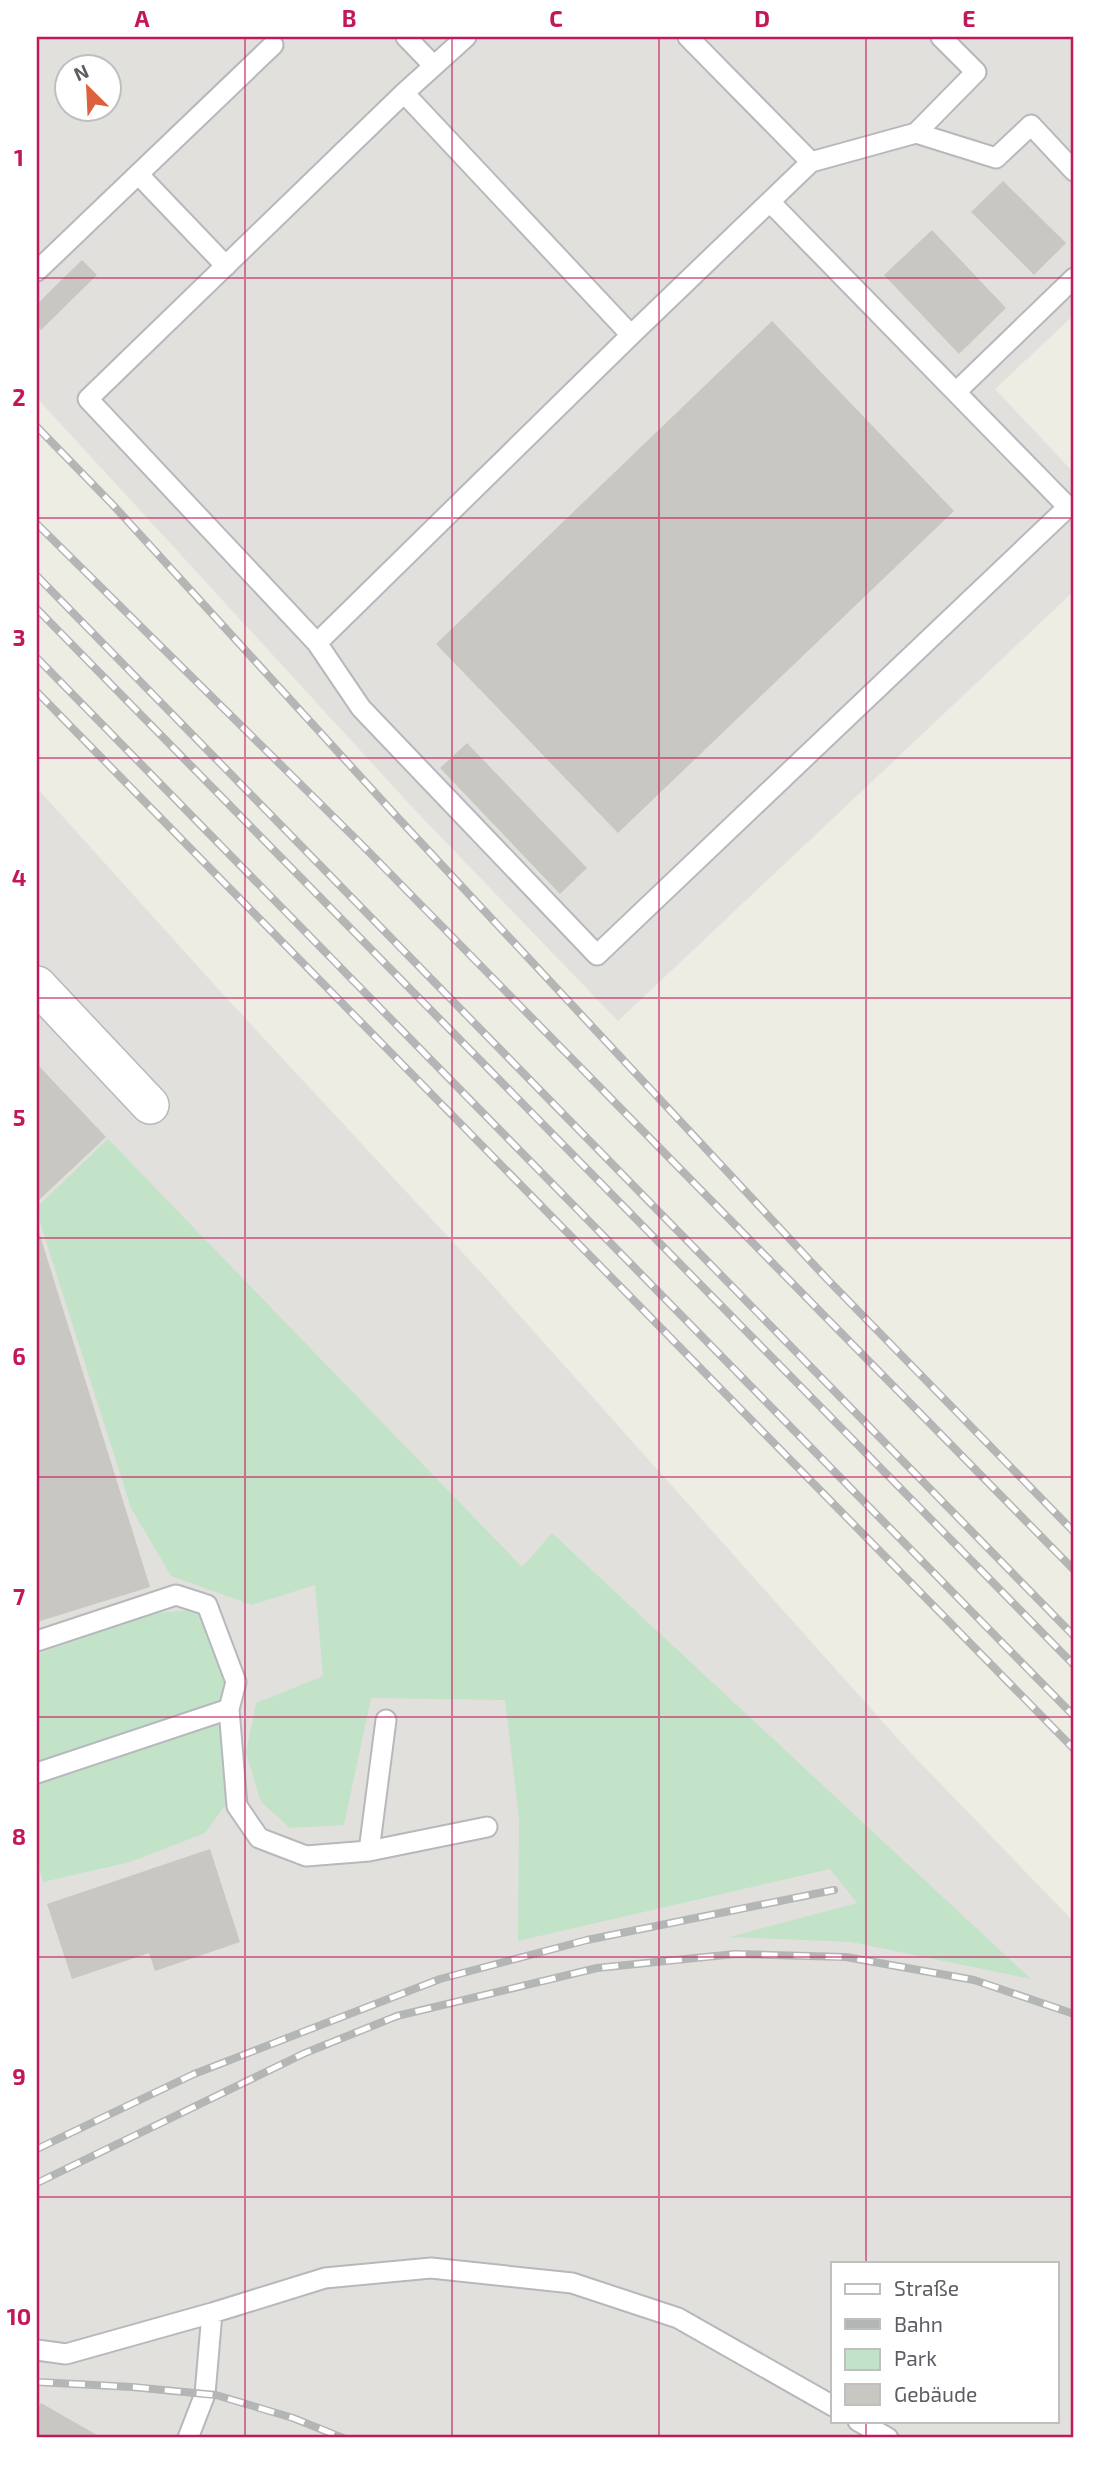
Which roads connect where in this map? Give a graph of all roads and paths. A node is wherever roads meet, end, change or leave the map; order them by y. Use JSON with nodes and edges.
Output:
{"nodes":[{"id":1,"x":406,"y":37,"type":"edge"},
{"id":2,"x":466,"y":37,"type":"edge"},
{"id":3,"x":688,"y":37,"type":"edge"},
{"id":4,"x":941,"y":37,"type":"edge"},
{"id":5,"x":273,"y":45,"type":"dead end"},
{"id":6,"x":434,"y":66,"type":"junction"},
{"id":7,"x":404,"y":93,"type":"junction"},
{"id":8,"x":916,"y":133,"type":"junction"},
{"id":9,"x":811,"y":162,"type":"junction"},
{"id":10,"x":1074,"y":171,"type":"edge"},
{"id":11,"x":138,"y":174,"type":"junction"},
{"id":12,"x":770,"y":202,"type":"junction"},
{"id":13,"x":226,"y":266,"type":"junction"},
{"id":14,"x":37,"y":271,"type":"edge"},
{"id":15,"x":1074,"y":278,"type":"edge"},
{"id":16,"x":631,"y":335,"type":"junction"},
{"id":17,"x":956,"y":393,"type":"junction"},
{"id":18,"x":317,"y":643,"type":"junction"},
{"id":19,"x":37,"y":985,"type":"edge"},
{"id":20,"x":150,"y":1105,"type":"dead end"},
{"id":21,"x":37,"y":1641,"type":"edge"},
{"id":22,"x":229,"y":1709,"type":"junction"},
{"id":23,"x":386,"y":1720,"type":"dead end"},
{"id":24,"x":37,"y":1773,"type":"edge"},
{"id":25,"x":487,"y":1827,"type":"dead end"},
{"id":26,"x":369,"y":1851,"type":"junction"},
{"id":27,"x":212,"y":2314,"type":"junction"},
{"id":28,"x":37,"y":2350,"type":"edge"},
{"id":29,"x":831,"y":2405,"type":"edge"},
{"id":30,"x":860,"y":2422,"type":"edge"},
{"id":31,"x":188,"y":2438,"type":"edge"},
{"id":32,"x":888,"y":2438,"type":"edge"}],
"edges":[{"from":1,"to":6,"type":"lane"},
{"from":2,"to":6,"type":"lane"},
{"from":3,"to":9,"type":"lane"},
{"from":4,"to":8,"type":"lane"},
{"from":5,"to":11,"type":"lane"},
{"from":6,"to":7,"type":"lane"},
{"from":7,"to":13,"type":"lane"},
{"from":7,"to":16,"type":"lane"},
{"from":8,"to":9,"type":"lane"},
{"from":8,"to":10,"type":"lane"},
{"from":9,"to":12,"type":"lane"},
{"from":11,"to":13,"type":"lane"},
{"from":11,"to":14,"type":"lane"},
{"from":12,"to":16,"type":"lane"},
{"from":12,"to":17,"type":"lane"},
{"from":13,"to":18,"type":"lane"},
{"from":15,"to":17,"type":"lane"},
{"from":16,"to":18,"type":"lane"},
{"from":17,"to":18,"type":"lane"},
{"from":19,"to":20,"type":"street"},
{"from":21,"to":22,"type":"lane"},
{"from":22,"to":24,"type":"lane"},
{"from":22,"to":26,"type":"lane"},
{"from":23,"to":26,"type":"lane"},
{"from":25,"to":26,"type":"lane"},
{"from":27,"to":28,"type":"lane"},
{"from":27,"to":29,"type":"lane"},
{"from":27,"to":31,"type":"lane"},
{"from":30,"to":32,"type":"lane"}]}
